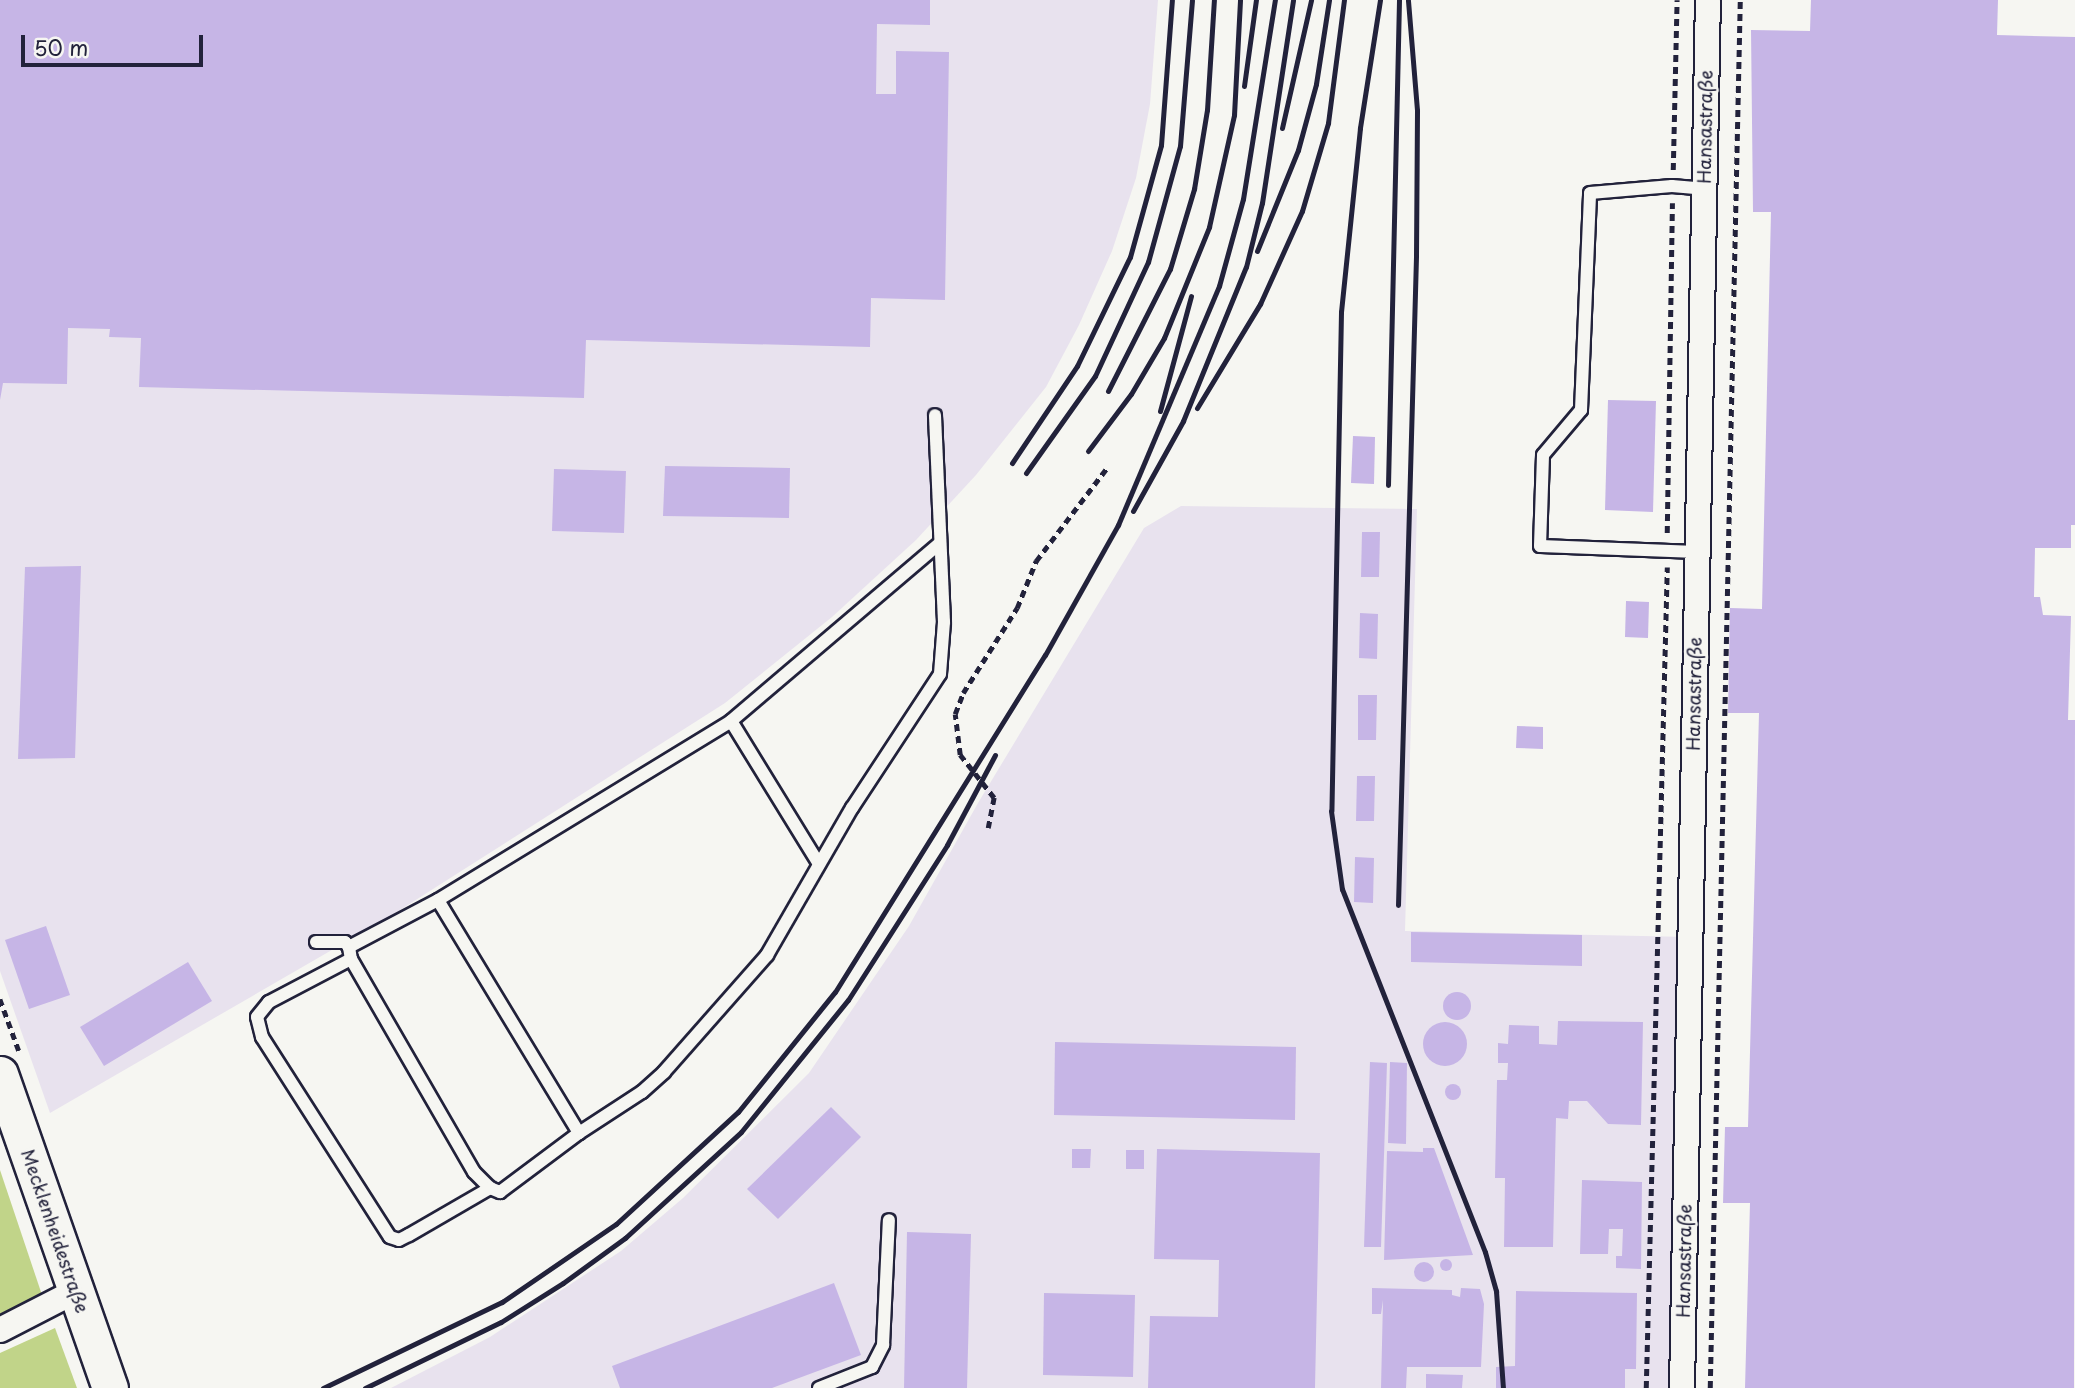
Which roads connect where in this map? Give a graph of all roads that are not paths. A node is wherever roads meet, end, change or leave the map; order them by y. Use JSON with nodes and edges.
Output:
{"nodes":[{"id":1,"x":1709,"y":0,"type":"edge"},
{"id":2,"x":1704,"y":189,"type":"junction"},
{"id":3,"x":935,"y":415,"type":"dead end"},
{"id":4,"x":939,"y":544,"type":"junction"},
{"id":5,"x":1696,"y":552,"type":"junction"},
{"id":6,"x":731,"y":721,"type":"junction"},
{"id":7,"x":819,"y":864,"type":"junction"},
{"id":8,"x":438,"y":900,"type":"junction"},
{"id":9,"x":316,"y":942,"type":"dead end"},
{"id":10,"x":350,"y":953,"type":"junction"},
{"id":11,"x":0,"y":1074,"type":"edge"},
{"id":12,"x":579,"y":1133,"type":"junction"},
{"id":13,"x":490,"y":1188,"type":"junction"},
{"id":14,"x":889,"y":1220,"type":"dead end"},
{"id":15,"x":76,"y":1291,"type":"junction"},
{"id":16,"x":0,"y":1331,"type":"edge"},
{"id":17,"x":110,"y":1388,"type":"edge"},
{"id":18,"x":819,"y":1388,"type":"edge"},
{"id":19,"x":1682,"y":1388,"type":"edge"}],
"edges":[{"from":1,"to":2,"type":"street","name":"Hansastraße"},
{"from":2,"to":5,"type":"street","name":"Hansastraße"},
{"from":2,"to":5,"type":"lane"},
{"from":3,"to":4,"type":"lane"},
{"from":4,"to":6,"type":"lane"},
{"from":4,"to":7,"type":"lane"},
{"from":5,"to":19,"type":"street","name":"Hansastraße"},
{"from":6,"to":7,"type":"lane"},
{"from":6,"to":8,"type":"lane"},
{"from":7,"to":12,"type":"lane"},
{"from":8,"to":10,"type":"lane"},
{"from":8,"to":12,"type":"lane"},
{"from":9,"to":10,"type":"lane"},
{"from":10,"to":13,"type":"lane"},
{"from":10,"to":13,"type":"lane"},
{"from":11,"to":15,"type":"main road","name":"Mecklenheidestraße"},
{"from":12,"to":13,"type":"lane"},
{"from":14,"to":18,"type":"lane"},
{"from":15,"to":16,"type":"street"},
{"from":15,"to":17,"type":"main road","name":"Mecklenheidestraße"}]}
